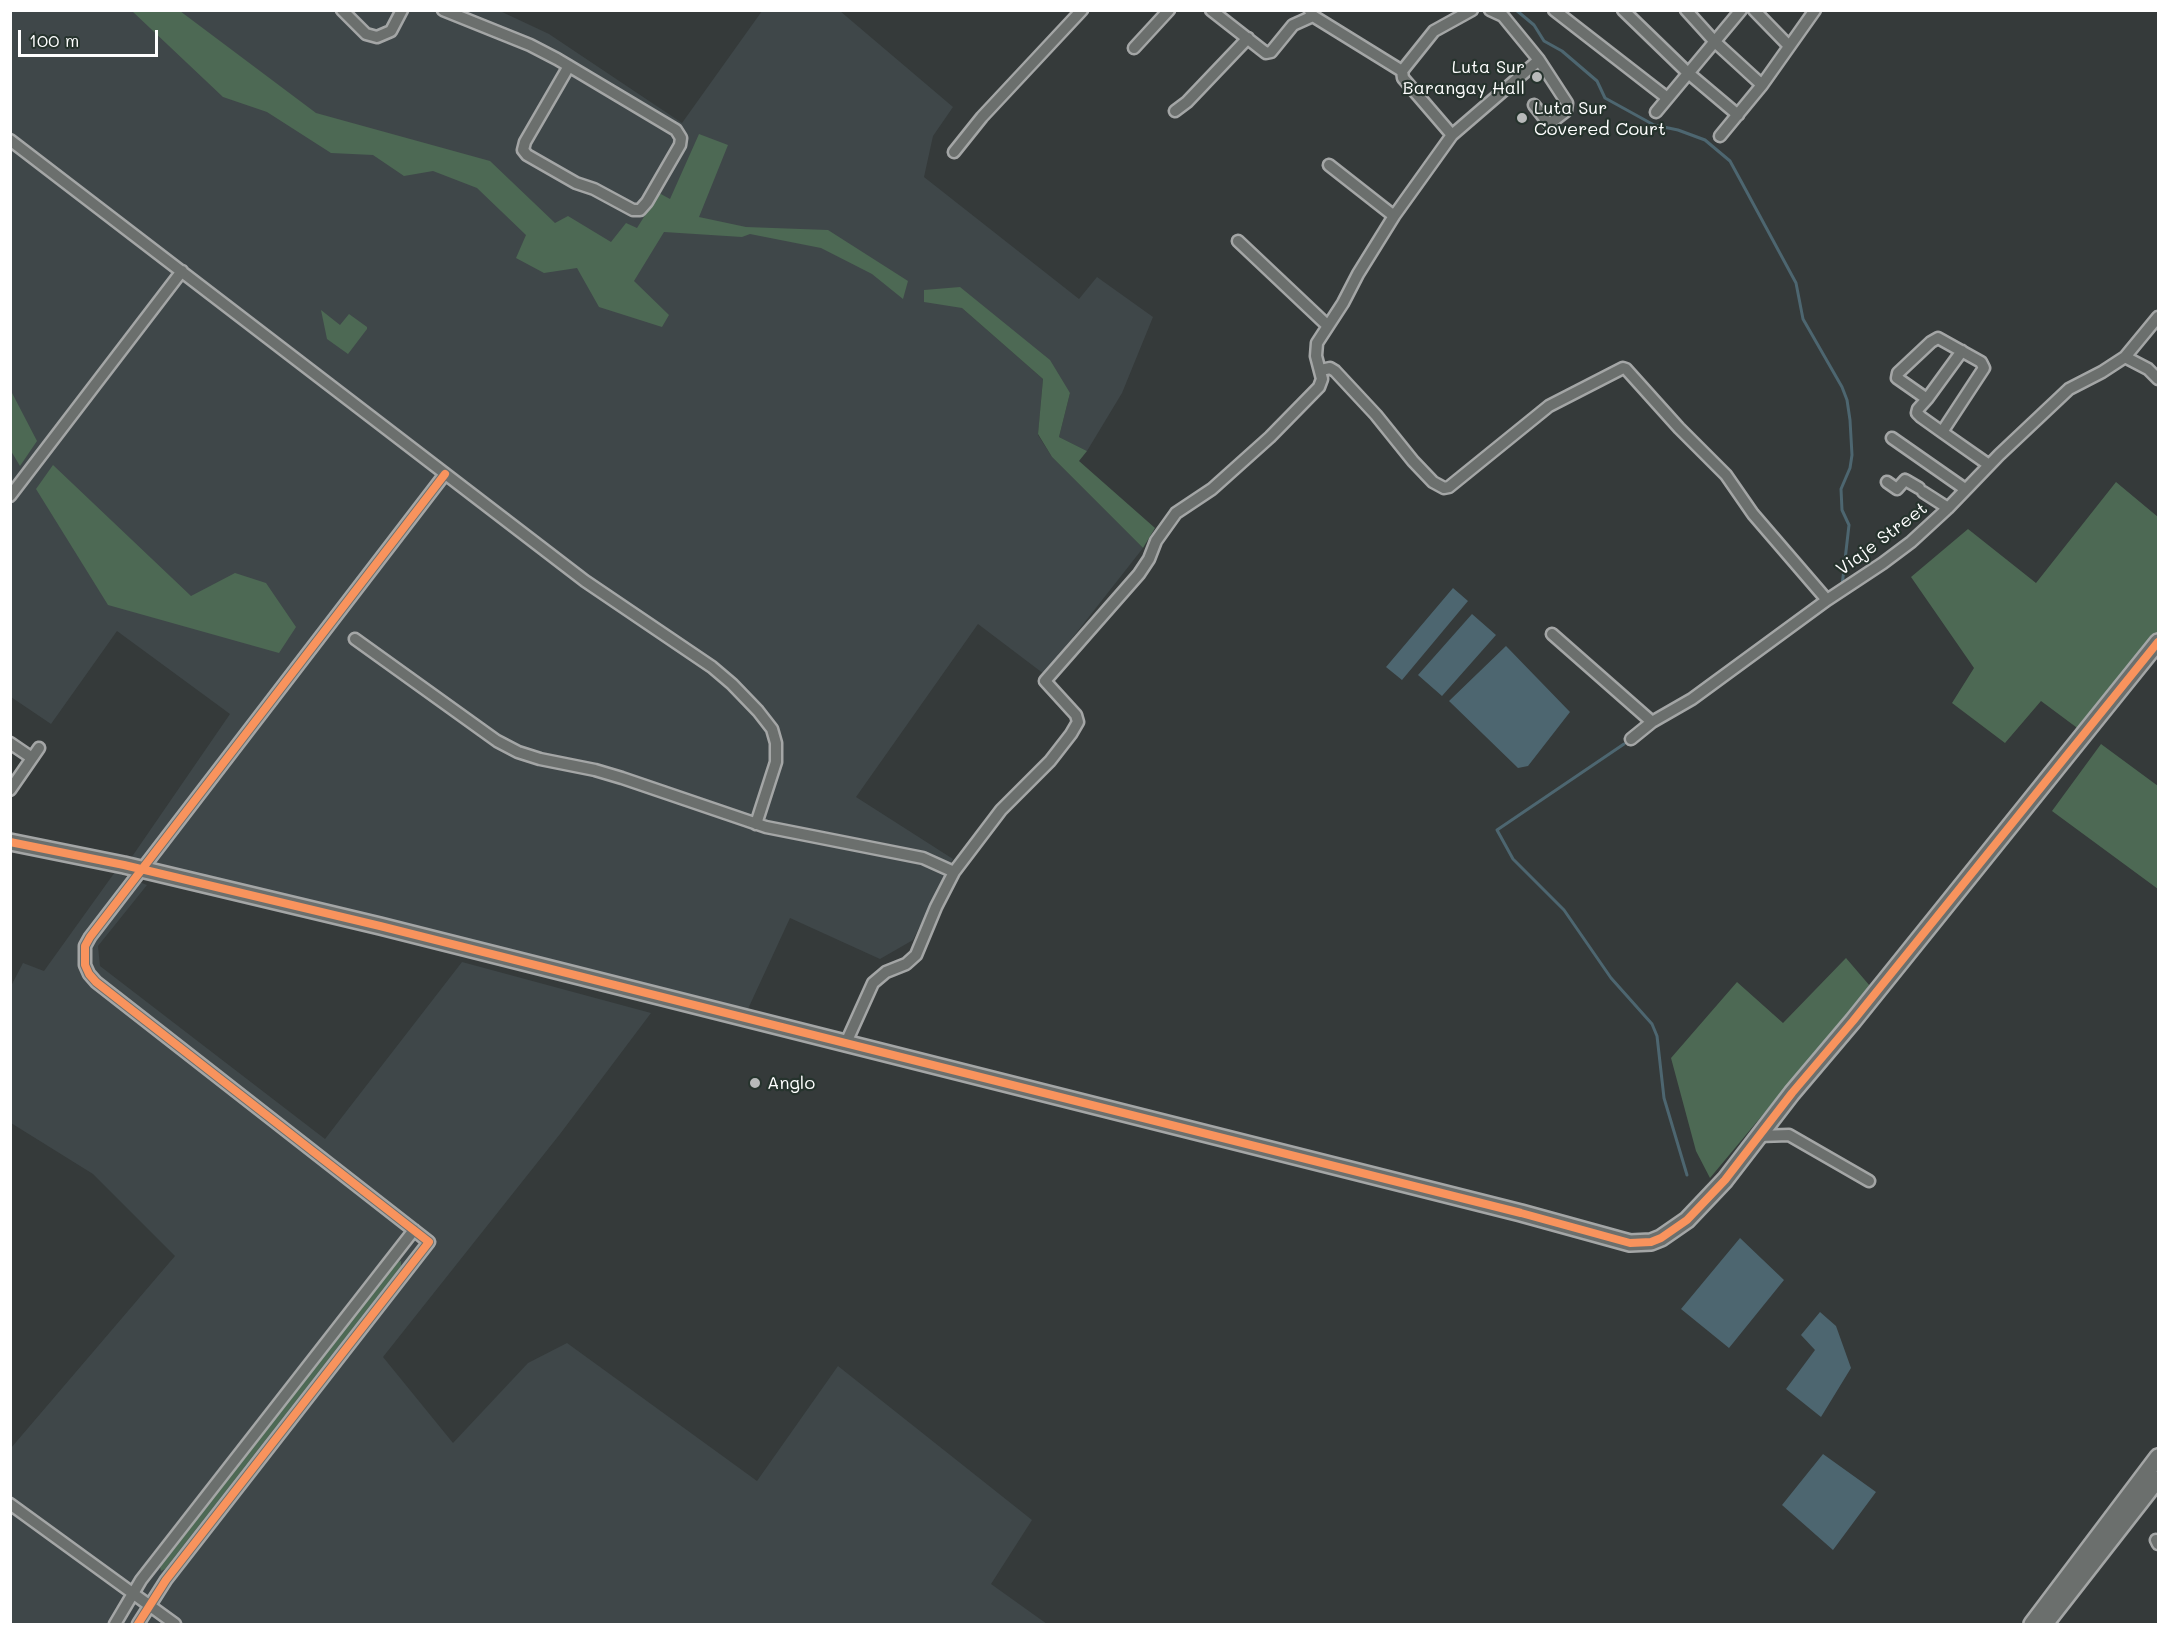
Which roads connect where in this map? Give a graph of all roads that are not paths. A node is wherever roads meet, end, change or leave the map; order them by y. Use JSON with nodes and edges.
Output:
{"nodes":[{"id":1,"x":342,"y":10,"type":"edge"},
{"id":2,"x":402,"y":10,"type":"edge"},
{"id":3,"x":443,"y":10,"type":"edge"},
{"id":4,"x":1082,"y":10,"type":"edge"},
{"id":5,"x":1169,"y":10,"type":"edge"},
{"id":6,"x":1211,"y":10,"type":"edge"},
{"id":7,"x":1472,"y":10,"type":"edge"},
{"id":8,"x":1490,"y":10,"type":"edge"},
{"id":9,"x":1554,"y":10,"type":"edge"},
{"id":10,"x":1623,"y":10,"type":"edge"},
{"id":11,"x":1686,"y":10,"type":"edge"},
{"id":12,"x":1741,"y":10,"type":"edge"},
{"id":13,"x":1754,"y":10,"type":"edge"},
{"id":14,"x":1815,"y":10,"type":"edge"},
{"id":15,"x":1311,"y":13,"type":"edge"},
{"id":16,"x":1248,"y":38,"type":"junction"},
{"id":17,"x":1715,"y":42,"type":"junction"},
{"id":18,"x":1789,"y":46,"type":"junction"},
{"id":19,"x":1134,"y":48,"type":"dead end"},
{"id":20,"x":1539,"y":60,"type":"junction"},
{"id":21,"x":568,"y":66,"type":"junction"},
{"id":22,"x":1402,"y":71,"type":"junction"},
{"id":23,"x":1688,"y":72,"type":"junction"},
{"id":24,"x":1762,"y":84,"type":"junction"},
{"id":25,"x":1666,"y":97,"type":"junction"},
{"id":26,"x":1534,"y":105,"type":"dead end"},
{"id":27,"x":1175,"y":111,"type":"dead end"},
{"id":28,"x":1656,"y":112,"type":"dead end"},
{"id":29,"x":1738,"y":115,"type":"junction"},
{"id":30,"x":1452,"y":135,"type":"junction"},
{"id":31,"x":1720,"y":136,"type":"dead end"},
{"id":32,"x":10,"y":140,"type":"edge"},
{"id":33,"x":954,"y":152,"type":"dead end"},
{"id":34,"x":1329,"y":165,"type":"dead end"},
{"id":35,"x":1394,"y":216,"type":"junction"},
{"id":36,"x":1238,"y":241,"type":"dead end"},
{"id":37,"x":182,"y":271,"type":"junction"},
{"id":38,"x":2158,"y":317,"type":"edge"},
{"id":39,"x":1328,"y":326,"type":"junction"},
{"id":40,"x":1962,"y":351,"type":"junction"},
{"id":41,"x":2125,"y":357,"type":"junction"},
{"id":42,"x":1321,"y":370,"type":"junction"},
{"id":43,"x":2158,"y":379,"type":"edge"},
{"id":44,"x":1926,"y":399,"type":"junction"},
{"id":45,"x":1942,"y":432,"type":"junction"},
{"id":46,"x":1892,"y":438,"type":"dead end"},
{"id":47,"x":1989,"y":465,"type":"junction"},
{"id":48,"x":445,"y":474,"type":"junction"},
{"id":49,"x":1887,"y":482,"type":"dead end"},
{"id":50,"x":1965,"y":489,"type":"junction"},
{"id":51,"x":10,"y":496,"type":"edge"},
{"id":52,"x":1948,"y":508,"type":"junction"},
{"id":53,"x":1827,"y":600,"type":"junction"},
{"id":54,"x":1552,"y":634,"type":"dead end"},
{"id":55,"x":354,"y":639,"type":"dead end"},
{"id":56,"x":2158,"y":642,"type":"edge"},
{"id":57,"x":1652,"y":722,"type":"junction"},
{"id":58,"x":1631,"y":739,"type":"dead end"},
{"id":59,"x":10,"y":743,"type":"edge"},
{"id":60,"x":10,"y":789,"type":"edge"},
{"id":61,"x":756,"y":824,"type":"junction"},
{"id":62,"x":10,"y":842,"type":"edge"},
{"id":63,"x":142,"y":869,"type":"junction"},
{"id":64,"x":954,"y":872,"type":"junction"},
{"id":65,"x":845,"y":1045,"type":"junction"},
{"id":66,"x":1759,"y":1136,"type":"junction"},
{"id":67,"x":1869,"y":1181,"type":"dead end"},
{"id":68,"x":414,"y":1230,"type":"junction"},
{"id":69,"x":2158,"y":1457,"type":"edge"},
{"id":70,"x":2158,"y":1479,"type":"edge"},
{"id":71,"x":10,"y":1504,"type":"edge"},
{"id":72,"x":132,"y":1593,"type":"junction"},
{"id":73,"x":149,"y":1605,"type":"junction"},
{"id":74,"x":115,"y":1624,"type":"edge"},
{"id":75,"x":138,"y":1624,"type":"edge"},
{"id":76,"x":176,"y":1624,"type":"edge"},
{"id":77,"x":2032,"y":1624,"type":"edge"},
{"id":78,"x":2046,"y":1624,"type":"edge"}],
"edges":[{"from":1,"to":2,"type":"street"},
{"from":3,"to":21,"type":"street"},
{"from":4,"to":33,"type":"street"},
{"from":5,"to":19,"type":"street"},
{"from":6,"to":16,"type":"street"},
{"from":7,"to":22,"type":"street"},
{"from":8,"to":20,"type":"street"},
{"from":9,"to":25,"type":"street"},
{"from":10,"to":23,"type":"street"},
{"from":11,"to":17,"type":"street"},
{"from":12,"to":17,"type":"street"},
{"from":13,"to":18,"type":"street"},
{"from":14,"to":18,"type":"street"},
{"from":15,"to":16,"type":"street"},
{"from":15,"to":22,"type":"street"},
{"from":16,"to":27,"type":"street"},
{"from":17,"to":23,"type":"street"},
{"from":17,"to":24,"type":"street"},
{"from":18,"to":24,"type":"street"},
{"from":20,"to":26,"type":"street"},
{"from":20,"to":30,"type":"street"},
{"from":21,"to":21,"type":"street"},
{"from":22,"to":30,"type":"street"},
{"from":23,"to":25,"type":"street"},
{"from":23,"to":29,"type":"street"},
{"from":24,"to":29,"type":"street"},
{"from":25,"to":28,"type":"street"},
{"from":29,"to":31,"type":"street"},
{"from":30,"to":35,"type":"street"},
{"from":32,"to":37,"type":"street"},
{"from":34,"to":35,"type":"street"},
{"from":35,"to":39,"type":"street"},
{"from":36,"to":39,"type":"street"},
{"from":37,"to":48,"type":"street"},
{"from":37,"to":51,"type":"street"},
{"from":38,"to":41,"type":"street","name":"Viaje Street"},
{"from":39,"to":42,"type":"street"},
{"from":40,"to":44,"type":"street"},
{"from":40,"to":44,"type":"street"},
{"from":40,"to":45,"type":"street"},
{"from":41,"to":43,"type":"street"},
{"from":41,"to":47,"type":"street","name":"Viaje Street"},
{"from":42,"to":53,"type":"street"},
{"from":42,"to":64,"type":"street"},
{"from":44,"to":45,"type":"street"},
{"from":45,"to":47,"type":"street"},
{"from":46,"to":50,"type":"street"},
{"from":47,"to":50,"type":"street","name":"Viaje Street"},
{"from":48,"to":61,"type":"street"},
{"from":48,"to":63,"type":"street"},
{"from":49,"to":52,"type":"street"},
{"from":50,"to":52,"type":"street","name":"Viaje Street"},
{"from":52,"to":53,"type":"street","name":"Viaje Street"},
{"from":53,"to":57,"type":"street","name":"Viaje Street"},
{"from":54,"to":57,"type":"street"},
{"from":55,"to":61,"type":"street"},
{"from":56,"to":66,"type":"street"},
{"from":57,"to":58,"type":"street","name":"Viaje Street"},
{"from":59,"to":60,"type":"street"},
{"from":61,"to":64,"type":"street"},
{"from":62,"to":63,"type":"street"},
{"from":63,"to":65,"type":"street"},
{"from":63,"to":68,"type":"street"},
{"from":64,"to":65,"type":"street"},
{"from":65,"to":66,"type":"street"},
{"from":66,"to":67,"type":"street"},
{"from":68,"to":72,"type":"street"},
{"from":68,"to":73,"type":"street"},
{"from":69,"to":77,"type":"street"},
{"from":70,"to":78,"type":"street"},
{"from":71,"to":72,"type":"street"},
{"from":72,"to":73,"type":"street"},
{"from":72,"to":74,"type":"street"},
{"from":73,"to":75,"type":"street"},
{"from":73,"to":76,"type":"street"}]}
